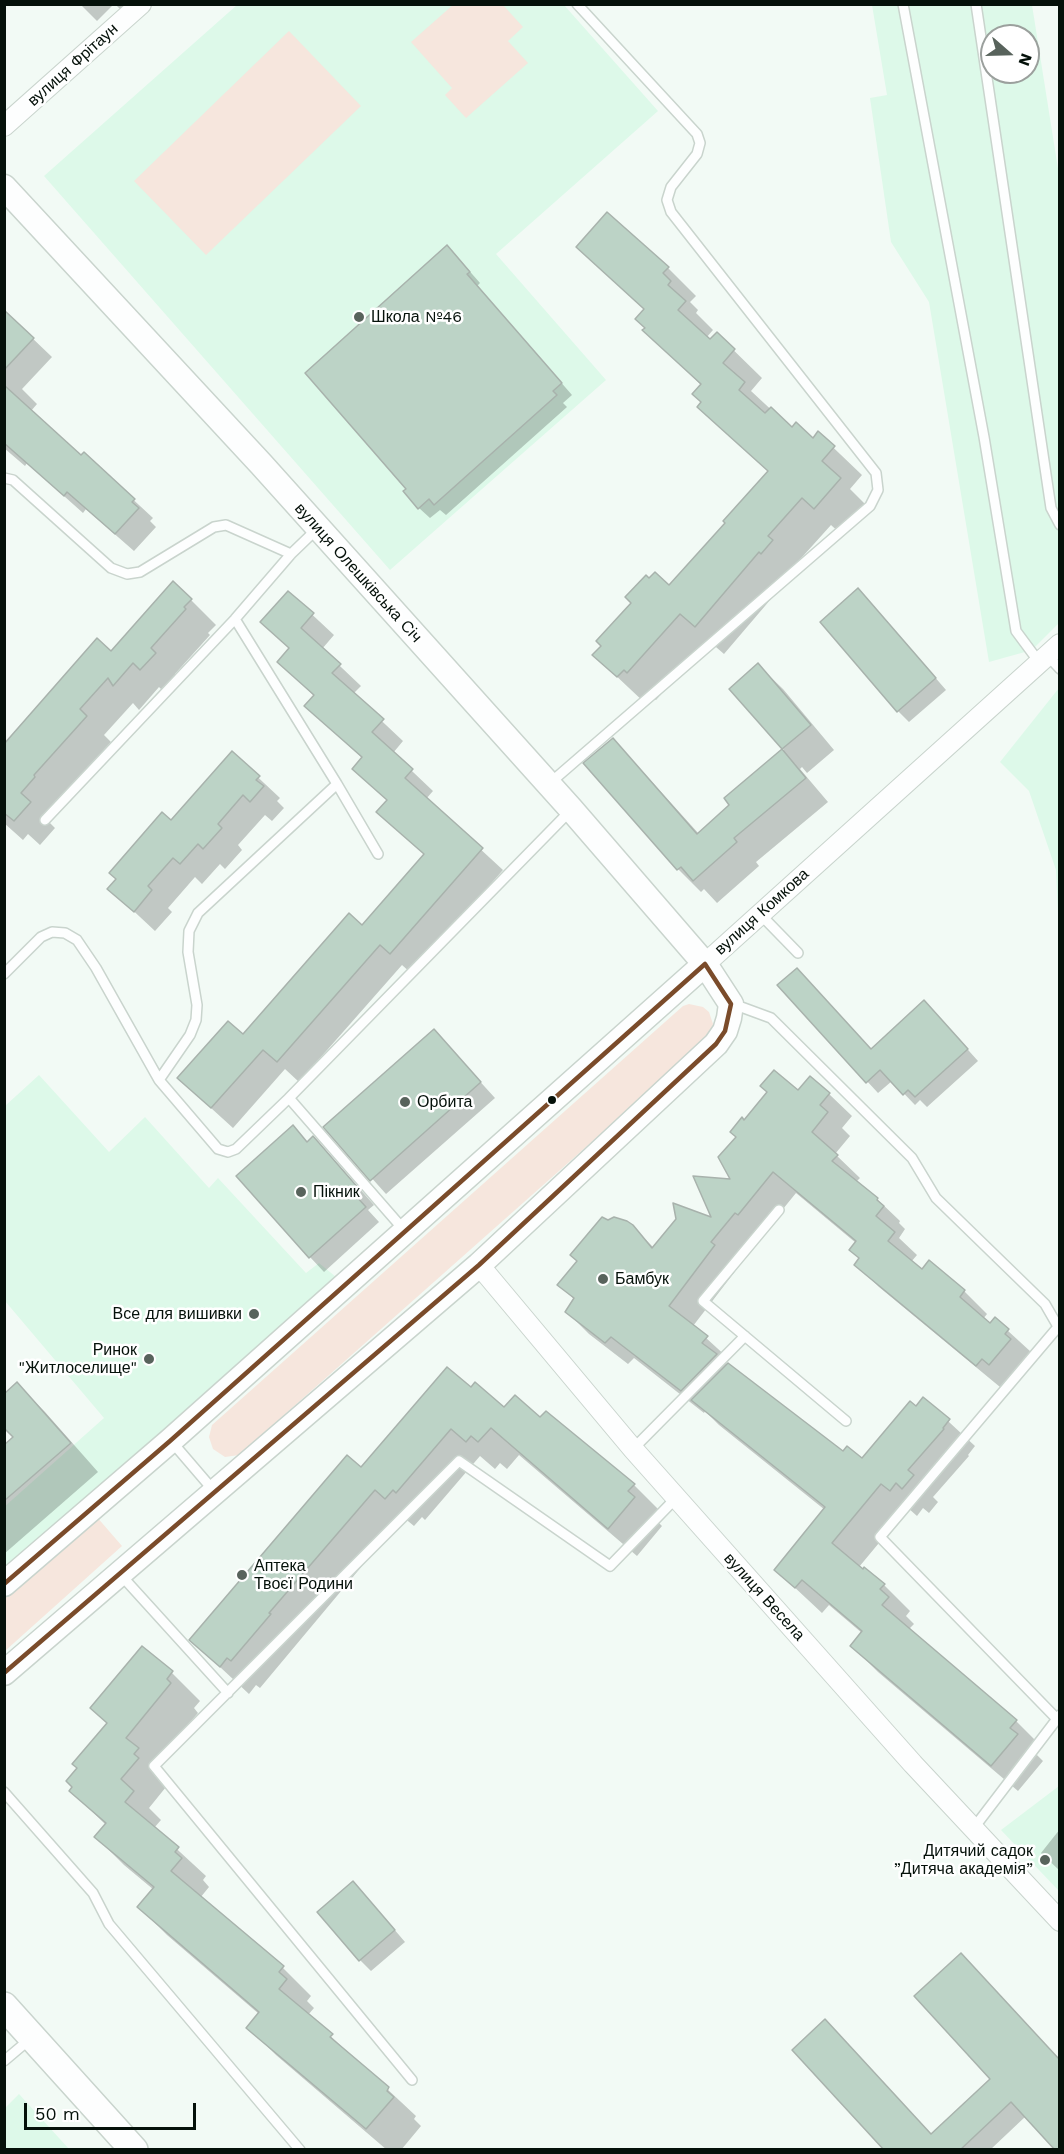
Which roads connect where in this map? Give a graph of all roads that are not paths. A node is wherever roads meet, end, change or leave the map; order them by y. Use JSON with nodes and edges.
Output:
{"nodes":[{"id":1,"x":141,"y":4,"type":"edge"},
{"id":2,"x":577,"y":4,"type":"edge"},
{"id":3,"x":903,"y":4,"type":"edge"},
{"id":4,"x":976,"y":4,"type":"edge"},
{"id":5,"x":4,"y":126,"type":"edge"},
{"id":6,"x":4,"y":187,"type":"edge"},
{"id":7,"x":4,"y":478,"type":"edge"},
{"id":8,"x":1059,"y":525,"type":"edge"},
{"id":9,"x":318,"y":528,"type":"junction"},
{"id":10,"x":291,"y":554,"type":"junction"},
{"id":11,"x":236,"y":619,"type":"junction"},
{"id":12,"x":1051,"y":657,"type":"edge"},
{"id":13,"x":337,"y":784,"type":"junction"},
{"id":14,"x":549,"y":784,"type":"junction"},
{"id":15,"x":572,"y":809,"type":"junction"},
{"id":16,"x":45,"y":820,"type":"dead end"},
{"id":17,"x":378,"y":854,"type":"dead end"},
{"id":18,"x":760,"y":914,"type":"junction"},
{"id":19,"x":798,"y":953,"type":"dead end"},
{"id":20,"x":705,"y":964,"type":"junction"},
{"id":21,"x":4,"y":974,"type":"edge"},
{"id":22,"x":731,"y":1004,"type":"junction"},
{"id":23,"x":159,"y":1080,"type":"junction"},
{"id":24,"x":289,"y":1098,"type":"junction"},
{"id":25,"x":779,"y":1210,"type":"dead end"},
{"id":26,"x":406,"y":1231,"type":"junction"},
{"id":27,"x":479,"y":1265,"type":"junction"},
{"id":28,"x":1059,"y":1328,"type":"edge"},
{"id":29,"x":745,"y":1336,"type":"junction"},
{"id":30,"x":846,"y":1421,"type":"dead end"},
{"id":31,"x":170,"y":1441,"type":"junction"},
{"id":32,"x":633,"y":1449,"type":"junction"},
{"id":33,"x":215,"y":1492,"type":"junction"},
{"id":34,"x":676,"y":1498,"type":"junction"},
{"id":35,"x":120,"y":1574,"type":"junction"},
{"id":36,"x":4,"y":1584,"type":"edge"},
{"id":37,"x":4,"y":1673,"type":"edge"},
{"id":38,"x":228,"y":1693,"type":"junction"},
{"id":39,"x":1058,"y":1717,"type":"edge"},
{"id":40,"x":4,"y":1792,"type":"edge"},
{"id":41,"x":973,"y":1829,"type":"junction"},
{"id":42,"x":1059,"y":1921,"type":"edge"},
{"id":43,"x":4,"y":2006,"type":"edge"},
{"id":44,"x":32,"y":2037,"type":"junction"},
{"id":45,"x":4,"y":2061,"type":"edge"},
{"id":46,"x":412,"y":2080,"type":"dead end"},
{"id":47,"x":134,"y":2150,"type":"edge"},
{"id":48,"x":300,"y":2150,"type":"edge"}],
"edges":[{"from":1,"to":5,"type":"street","name":"вулиця Фрітаун"},
{"from":2,"to":14,"type":"lane"},
{"from":3,"to":12,"type":"lane"},
{"from":4,"to":8,"type":"lane"},
{"from":6,"to":9,"type":"street","name":"вулиця Олешківська Січ"},
{"from":7,"to":10,"type":"lane"},
{"from":9,"to":10,"type":"lane"},
{"from":9,"to":14,"type":"street","name":"вулиця Олешківська Січ"},
{"from":10,"to":11,"type":"lane"},
{"from":11,"to":13,"type":"lane"},
{"from":11,"to":16,"type":"lane"},
{"from":12,"to":18,"type":"street","name":"вулиця Комкова"},
{"from":13,"to":17,"type":"lane"},
{"from":13,"to":23,"type":"lane"},
{"from":14,"to":15,"type":"street","name":"вулиця Олешківська Січ"},
{"from":15,"to":20,"type":"street","name":"вулиця Олешківська Січ"},
{"from":15,"to":24,"type":"lane"},
{"from":18,"to":19,"type":"lane"},
{"from":18,"to":20,"type":"street","name":"вулиця Комкова"},
{"from":20,"to":22,"type":"street","name":"вулиця Олешківська Січ"},
{"from":20,"to":26,"type":"street","name":"вулиця Комкова"},
{"from":21,"to":23,"type":"lane"},
{"from":22,"to":27,"type":"street"},
{"from":22,"to":28,"type":"lane"},
{"from":23,"to":24,"type":"lane"},
{"from":24,"to":26,"type":"lane"},
{"from":25,"to":29,"type":"lane"},
{"from":26,"to":31,"type":"street","name":"вулиця Комкова"},
{"from":27,"to":32,"type":"street","name":"вулиця Весела"},
{"from":27,"to":33,"type":"street"},
{"from":28,"to":39,"type":"lane"},
{"from":29,"to":30,"type":"lane"},
{"from":29,"to":32,"type":"lane"},
{"from":31,"to":33,"type":"lane"},
{"from":31,"to":36,"type":"street","name":"вулиця Комкова"},
{"from":32,"to":34,"type":"street","name":"вулиця Весела"},
{"from":33,"to":35,"type":"street"},
{"from":34,"to":38,"type":"lane"},
{"from":34,"to":41,"type":"street","name":"вулиця Весела"},
{"from":35,"to":37,"type":"street"},
{"from":35,"to":38,"type":"lane"},
{"from":38,"to":46,"type":"lane"},
{"from":39,"to":41,"type":"lane"},
{"from":40,"to":48,"type":"lane"},
{"from":41,"to":42,"type":"street","name":"вулиця Весела"},
{"from":43,"to":44,"type":"main road"},
{"from":44,"to":45,"type":"lane"},
{"from":44,"to":47,"type":"main road"}]}
